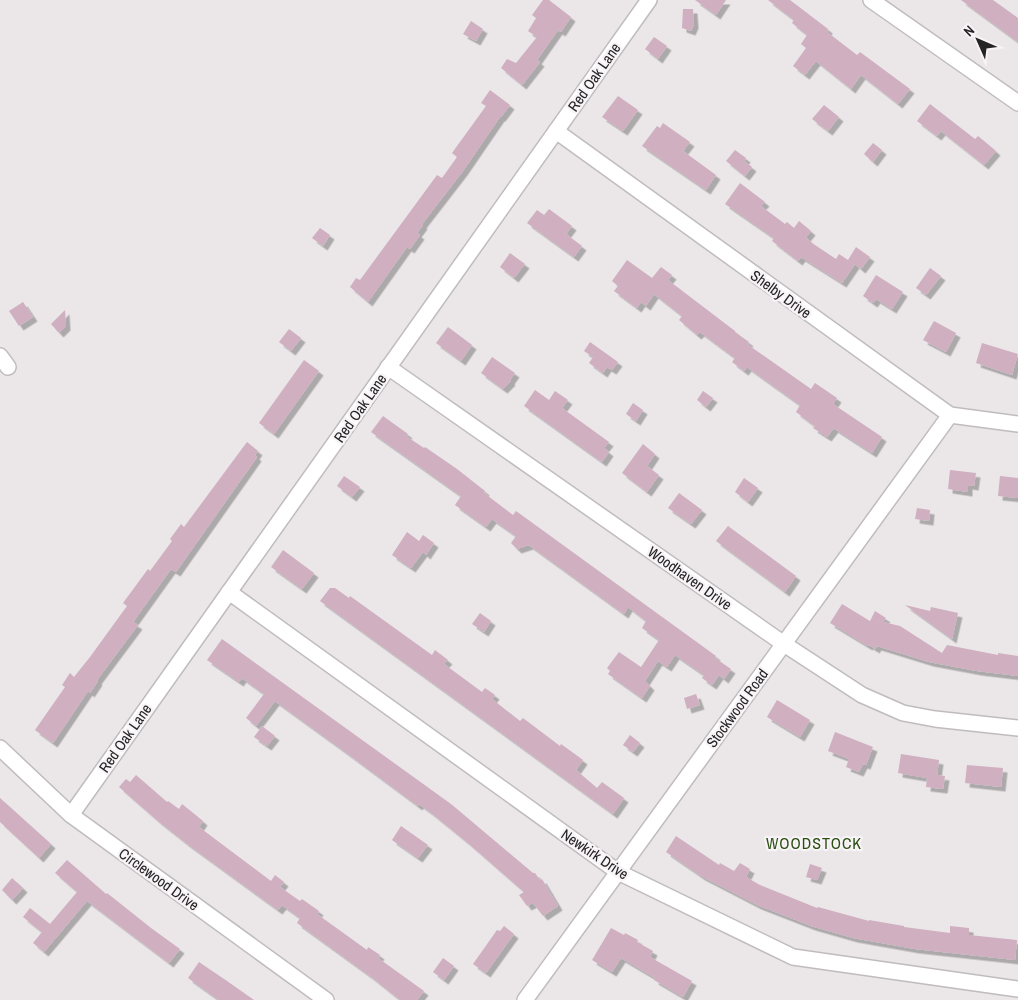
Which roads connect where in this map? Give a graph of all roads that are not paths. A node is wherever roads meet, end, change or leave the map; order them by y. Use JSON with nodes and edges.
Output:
{"nodes":[{"id":1,"x":649,"y":0,"type":"edge"},
{"id":2,"x":871,"y":0,"type":"edge"},
{"id":3,"x":1018,"y":103,"type":"edge"},
{"id":4,"x":556,"y":131,"type":"junction"},
{"id":5,"x":388,"y":367,"type":"junction"},
{"id":6,"x":950,"y":416,"type":"junction"},
{"id":7,"x":1018,"y":424,"type":"edge"},
{"id":8,"x":229,"y":592,"type":"junction"},
{"id":9,"x":784,"y":644,"type":"junction"},
{"id":10,"x":1018,"y":728,"type":"edge"},
{"id":11,"x":0,"y":748,"type":"edge"},
{"id":12,"x":71,"y":815,"type":"junction"},
{"id":13,"x":618,"y":872,"type":"junction"},
{"id":14,"x":1018,"y":989,"type":"edge"},
{"id":15,"x":326,"y":1000,"type":"edge"},
{"id":16,"x":525,"y":1000,"type":"edge"}],
"edges":[{"from":1,"to":4,"type":"street","name":"Red Oak Lane"},
{"from":2,"to":3,"type":"street"},
{"from":4,"to":5,"type":"street","name":"Red Oak Lane"},
{"from":4,"to":6,"type":"street","name":"Shelby Drive"},
{"from":5,"to":8,"type":"street","name":"Red Oak Lane"},
{"from":5,"to":9,"type":"street","name":"Woodhaven Drive"},
{"from":6,"to":7,"type":"street","name":"Shelby Drive"},
{"from":6,"to":9,"type":"street","name":"Stockwood Road"},
{"from":8,"to":12,"type":"street","name":"Red Oak Lane"},
{"from":8,"to":13,"type":"street","name":"Newkirk Drive"},
{"from":9,"to":10,"type":"street","name":"Woodhaven Drive"},
{"from":9,"to":13,"type":"street","name":"Stockwood Road"},
{"from":11,"to":12,"type":"street","name":"Circlewood Drive"},
{"from":12,"to":15,"type":"street","name":"Circlewood Drive"},
{"from":13,"to":14,"type":"street","name":"Newkirk Drive"},
{"from":13,"to":16,"type":"street","name":"Stockwood Road"}]}
